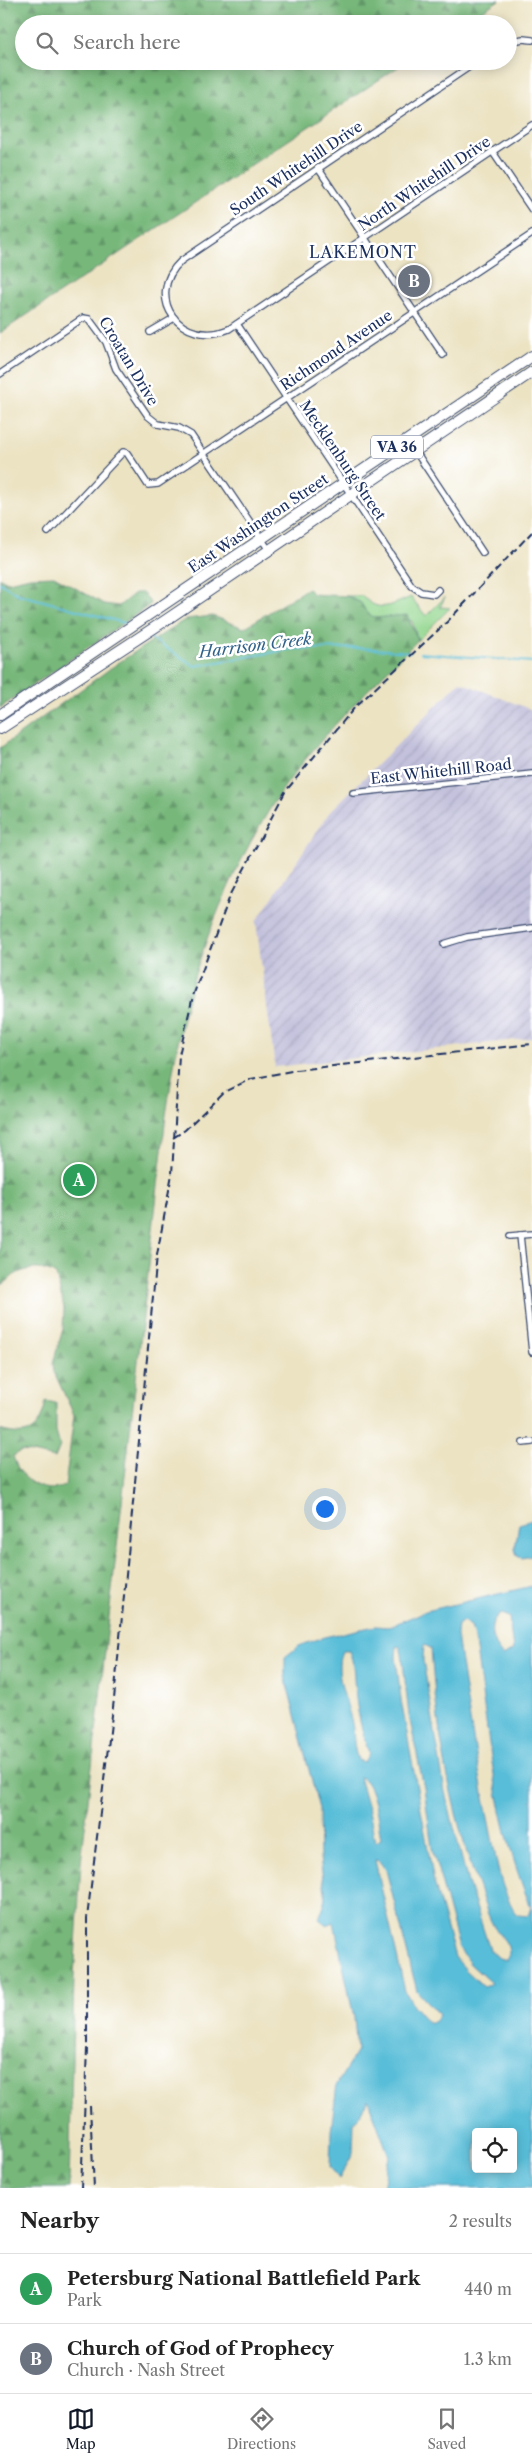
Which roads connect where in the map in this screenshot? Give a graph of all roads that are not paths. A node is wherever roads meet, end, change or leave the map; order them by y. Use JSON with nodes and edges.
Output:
{"nodes":[{"id":1,"x":517,"y":40,"type":"edge"},
{"id":2,"x":532,"y":40,"type":"edge"},
{"id":3,"x":465,"y":70,"type":"edge"},
{"id":4,"x":532,"y":125,"type":"edge"},
{"id":5,"x":492,"y":151,"type":"junction"},
{"id":6,"x":318,"y":168,"type":"junction"},
{"id":7,"x":532,"y":210,"type":"edge"},
{"id":8,"x":532,"y":234,"type":"edge"},
{"id":9,"x":364,"y":238,"type":"junction"},
{"id":10,"x":416,"y":312,"type":"junction"},
{"id":11,"x":174,"y":318,"type":"junction"},
{"id":12,"x":236,"y":324,"type":"junction"},
{"id":13,"x":150,"y":332,"type":"dead end"},
{"id":14,"x":443,"y":355,"type":"dead end"},
{"id":15,"x":532,"y":356,"type":"edge"},
{"id":16,"x":532,"y":372,"type":"edge"},
{"id":17,"x":0,"y":374,"type":"edge"},
{"id":18,"x":287,"y":399,"type":"junction"},
{"id":19,"x":408,"y":440,"type":"junction"},
{"id":20,"x":415,"y":451,"type":"junction"},
{"id":21,"x":205,"y":453,"type":"junction"},
{"id":22,"x":343,"y":483,"type":"junction"},
{"id":23,"x":350,"y":494,"type":"junction"},
{"id":24,"x":48,"y":532,"type":"dead end"},
{"id":25,"x":262,"y":539,"type":"junction"},
{"id":26,"x":269,"y":550,"type":"junction"},
{"id":27,"x":483,"y":553,"type":"dead end"},
{"id":28,"x":438,"y":590,"type":"dead end"},
{"id":29,"x":0,"y":715,"type":"edge"},
{"id":30,"x":0,"y":729,"type":"edge"},
{"id":31,"x":532,"y":774,"type":"edge"},
{"id":32,"x":353,"y":793,"type":"dead end"},
{"id":33,"x":532,"y":928,"type":"edge"},
{"id":34,"x":444,"y":944,"type":"dead end"},
{"id":35,"x":532,"y":1234,"type":"edge"},
{"id":36,"x":510,"y":1236,"type":"dead end"},
{"id":37,"x":520,"y":1236,"type":"junction"},
{"id":38,"x":532,"y":1352,"type":"edge"},
{"id":39,"x":532,"y":1442,"type":"edge"},
{"id":40,"x":523,"y":1443,"type":"dead end"}],
"edges":[{"from":1,"to":2,"type":"street"},
{"from":3,"to":6,"type":"street","name":"South Whitehill Drive"},
{"from":4,"to":5,"type":"street","name":"North Whitehill Drive"},
{"from":5,"to":7,"type":"street"},
{"from":5,"to":9,"type":"street","name":"North Whitehill Drive"},
{"from":6,"to":9,"type":"street"},
{"from":6,"to":11,"type":"street","name":"South Whitehill Drive"},
{"from":8,"to":10,"type":"street","name":"Richmond Avenue"},
{"from":9,"to":10,"type":"street"},
{"from":9,"to":12,"type":"street","name":"North Whitehill Drive"},
{"from":10,"to":14,"type":"street"},
{"from":10,"to":18,"type":"street","name":"Richmond Avenue"},
{"from":11,"to":12,"type":"street","name":"North Whitehill Drive"},
{"from":11,"to":13,"type":"street"},
{"from":12,"to":18,"type":"street","name":"Mecklenburg Street"},
{"from":15,"to":19,"type":"highway","name":"East Washington Street","number":"VA 36"},
{"from":16,"to":20,"type":"highway","name":"East Washington Street","number":"VA 36"},
{"from":17,"to":21,"type":"street","name":"Croatan Drive"},
{"from":18,"to":21,"type":"street","name":"Richmond Avenue"},
{"from":18,"to":22,"type":"street","name":"Mecklenburg Street"},
{"from":19,"to":20,"type":"street"},
{"from":19,"to":22,"type":"highway","name":"East Washington Street","number":"VA 36"},
{"from":20,"to":23,"type":"highway","name":"East Washington Street","number":"VA 36"},
{"from":20,"to":27,"type":"street"},
{"from":21,"to":24,"type":"street","name":"Richmond Avenue"},
{"from":21,"to":25,"type":"street"},
{"from":22,"to":23,"type":"street","name":"Mecklenburg Street"},
{"from":22,"to":25,"type":"highway","name":"East Washington Street","number":"VA 36"},
{"from":23,"to":26,"type":"highway","name":"East Washington Street","number":"VA 36"},
{"from":23,"to":28,"type":"street","name":"Mecklenburg Street"},
{"from":25,"to":26,"type":"street"},
{"from":25,"to":29,"type":"highway","name":"East Washington Street","number":"VA 36"},
{"from":26,"to":30,"type":"highway","name":"East Washington Street","number":"VA 36"},
{"from":31,"to":32,"type":"street","name":"East Whitehill Road"},
{"from":33,"to":34,"type":"street"},
{"from":35,"to":37,"type":"street"},
{"from":36,"to":37,"type":"street"},
{"from":37,"to":38,"type":"street"},
{"from":39,"to":40,"type":"street"}]}
